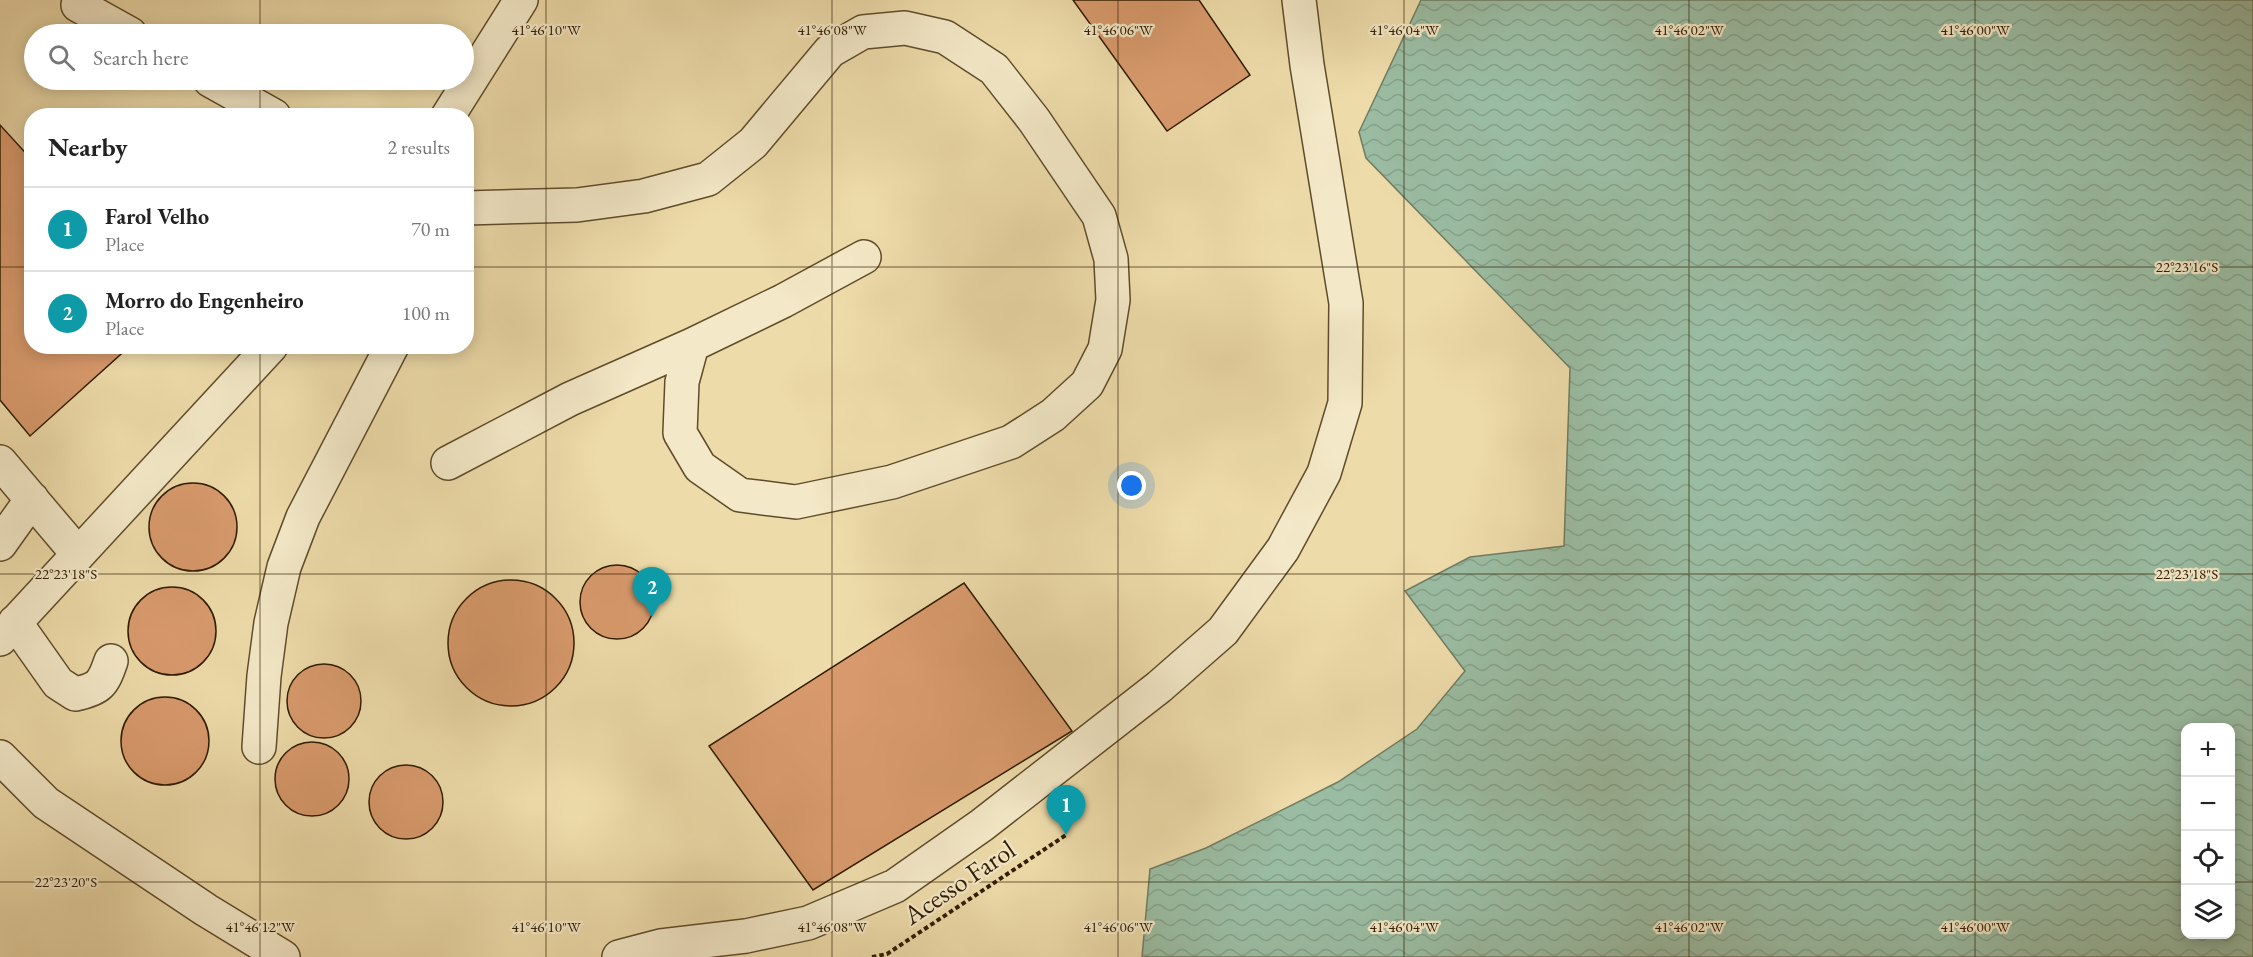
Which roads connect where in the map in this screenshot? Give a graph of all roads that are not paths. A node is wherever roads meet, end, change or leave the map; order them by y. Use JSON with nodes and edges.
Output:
{"nodes":[{"id":1,"x":521,"y":0,"type":"edge"},
{"id":2,"x":1299,"y":0,"type":"edge"},
{"id":3,"x":76,"y":2,"type":"edge"},
{"id":4,"x":113,"y":24,"type":"edge"},
{"id":5,"x":474,"y":75,"type":"edge"},
{"id":6,"x":228,"y":90,"type":"edge"},
{"id":7,"x":464,"y":90,"type":"edge"},
{"id":8,"x":260,"y":108,"type":"edge"},
{"id":9,"x":453,"y":108,"type":"edge"},
{"id":10,"x":474,"y":208,"type":"edge"},
{"id":11,"x":864,"y":257,"type":"dead end"},
{"id":12,"x":692,"y":345,"type":"junction"},
{"id":13,"x":263,"y":354,"type":"edge"},
{"id":14,"x":388,"y":354,"type":"edge"},
{"id":15,"x":0,"y":462,"type":"edge"},
{"id":16,"x":448,"y":463,"type":"dead end"},
{"id":17,"x":32,"y":499,"type":"junction"},
{"id":18,"x":0,"y":544,"type":"edge"},
{"id":19,"x":78,"y":554,"type":"junction"},
{"id":20,"x":7,"y":631,"type":"edge"},
{"id":21,"x":111,"y":662,"type":"dead end"},
{"id":22,"x":259,"y":747,"type":"dead end"},
{"id":23,"x":0,"y":757,"type":"edge"},
{"id":24,"x":284,"y":957,"type":"edge"},
{"id":25,"x":619,"y":957,"type":"edge"}],
"edges":[{"from":1,"to":5,"type":"lane"},
{"from":2,"to":25,"type":"lane"},
{"from":3,"to":4,"type":"lane"},
{"from":6,"to":8,"type":"lane"},
{"from":7,"to":9,"type":"lane"},
{"from":10,"to":12,"type":"lane"},
{"from":11,"to":12,"type":"lane"},
{"from":12,"to":16,"type":"lane"},
{"from":13,"to":19,"type":"lane"},
{"from":14,"to":22,"type":"lane"},
{"from":15,"to":17,"type":"lane"},
{"from":17,"to":18,"type":"lane"},
{"from":17,"to":19,"type":"lane"},
{"from":19,"to":20,"type":"lane"},
{"from":20,"to":21,"type":"lane"},
{"from":23,"to":24,"type":"lane"}]}
